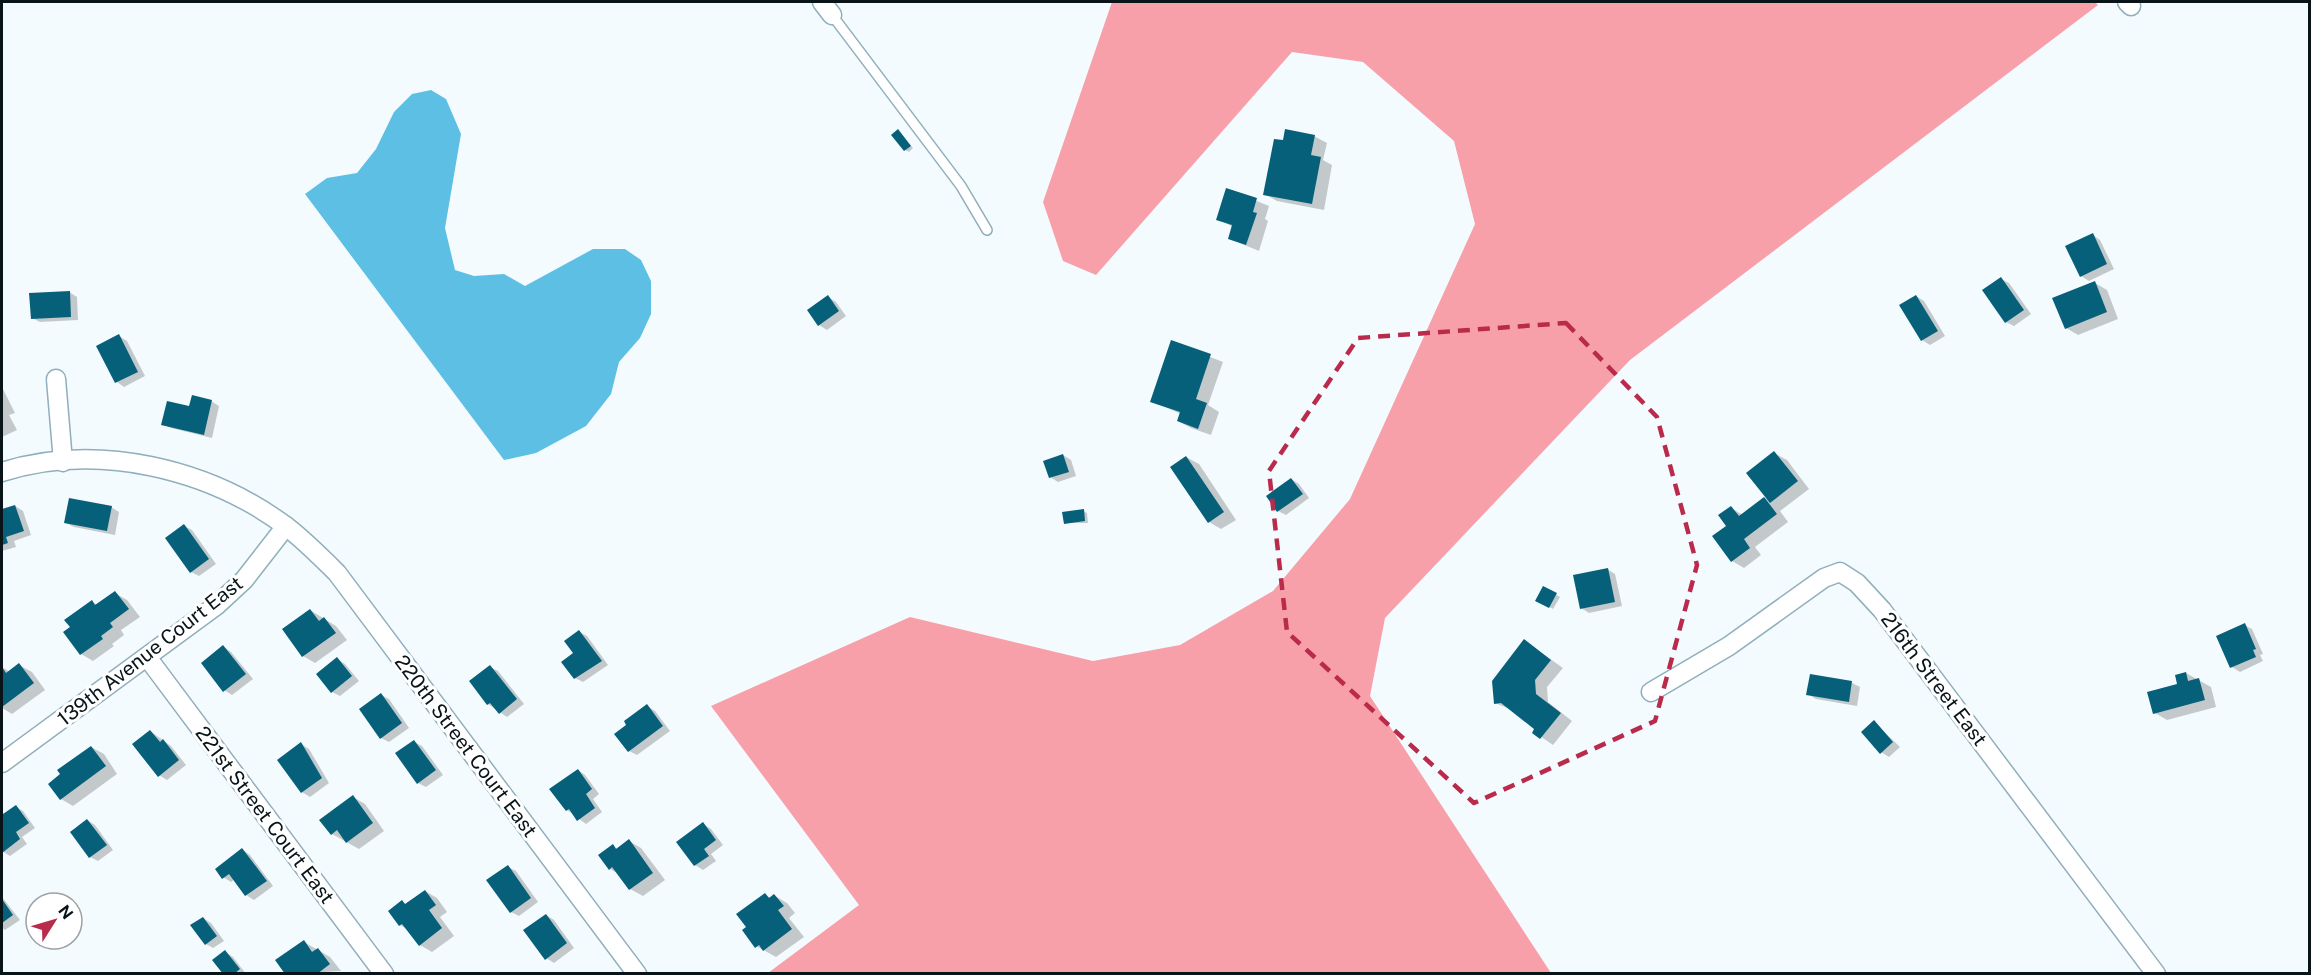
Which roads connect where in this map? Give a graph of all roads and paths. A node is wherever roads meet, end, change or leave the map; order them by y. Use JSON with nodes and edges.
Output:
{"nodes":[{"id":1,"x":827,"y":8,"type":"edge"},
{"id":2,"x":987,"y":230,"type":"dead end"},
{"id":3,"x":56,"y":379,"type":"dead end"},
{"id":4,"x":63,"y":462,"type":"junction"},
{"id":5,"x":2,"y":472,"type":"edge"},
{"id":6,"x":286,"y":526,"type":"junction"},
{"id":7,"x":147,"y":657,"type":"junction"},
{"id":8,"x":1651,"y":692,"type":"dead end"},
{"id":9,"x":2,"y":763,"type":"edge"},
{"id":10,"x":384,"y":974,"type":"edge"},
{"id":11,"x":637,"y":974,"type":"edge"},
{"id":12,"x":2156,"y":974,"type":"edge"}],
"edges":[{"from":1,"to":2,"type":"lane"},
{"from":3,"to":4,"type":"street"},
{"from":4,"to":5,"type":"street","name":"220th Street Court East"},
{"from":4,"to":6,"type":"street","name":"220th Street Court East"},
{"from":6,"to":7,"type":"street","name":"139th Avenue Court East"},
{"from":6,"to":11,"type":"street","name":"220th Street Court East"},
{"from":7,"to":9,"type":"street","name":"139th Avenue Court East"},
{"from":7,"to":10,"type":"street","name":"221st Street Court East"},
{"from":8,"to":12,"type":"street","name":"216th Street East"}]}
